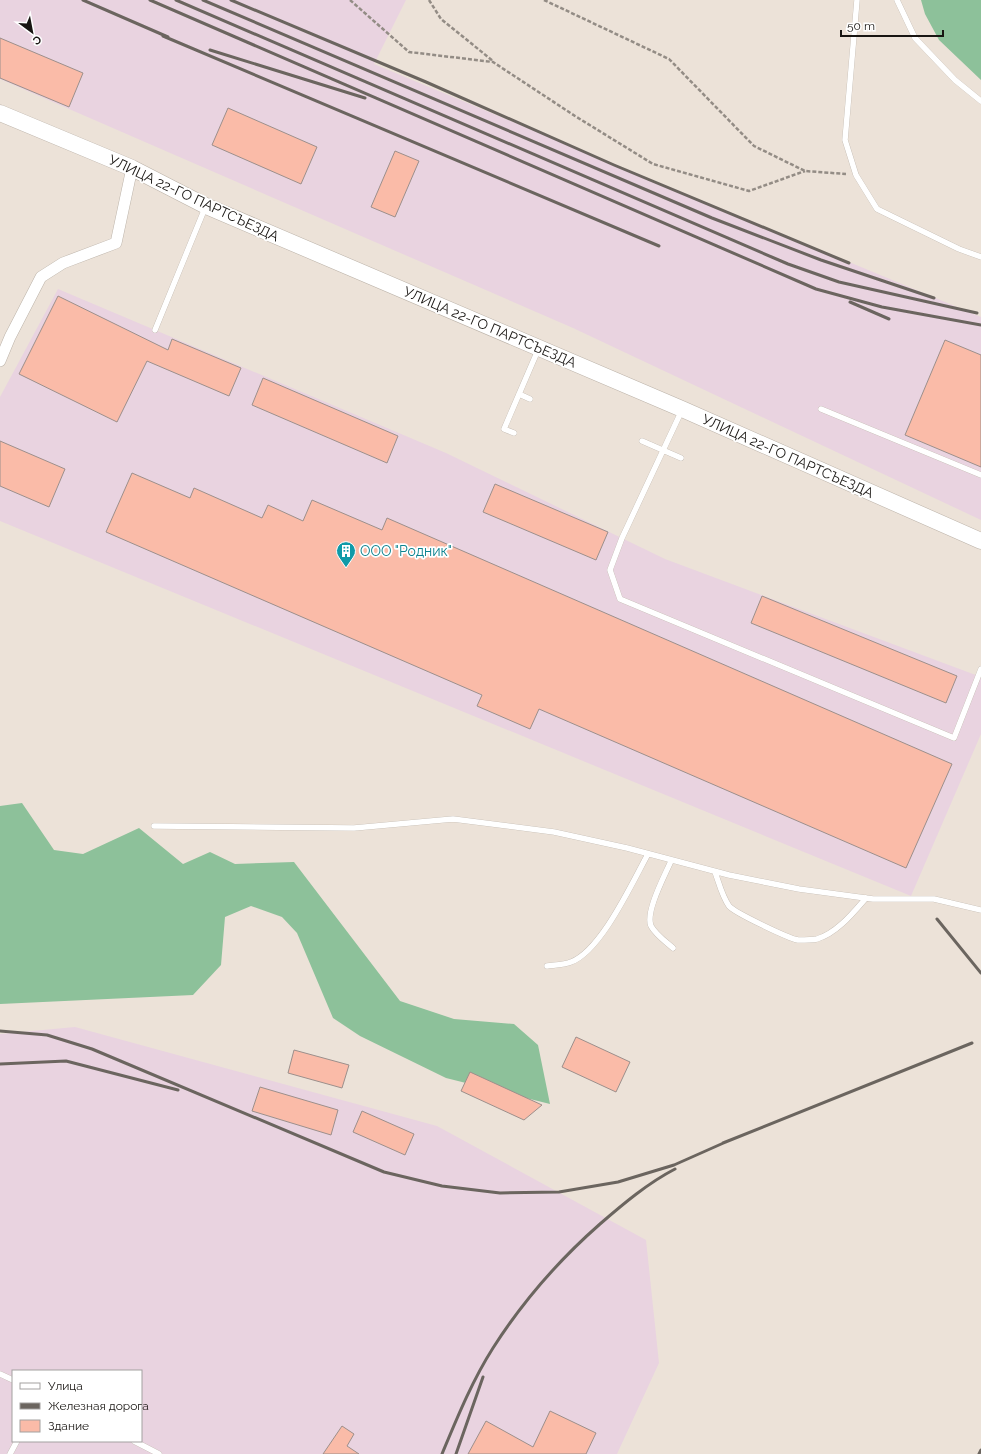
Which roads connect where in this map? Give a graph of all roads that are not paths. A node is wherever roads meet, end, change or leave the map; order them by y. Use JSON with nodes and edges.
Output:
{"nodes":[{"id":1,"x":857,"y":0,"type":"edge"},
{"id":2,"x":897,"y":0,"type":"edge"},
{"id":3,"x":981,"y":102,"type":"edge"},
{"id":4,"x":0,"y":113,"type":"edge"},
{"id":5,"x":132,"y":168,"type":"junction"},
{"id":6,"x":206,"y":206,"type":"junction"},
{"id":7,"x":981,"y":256,"type":"edge"},
{"id":8,"x":155,"y":330,"type":"dead end"},
{"id":9,"x":539,"y":348,"type":"junction"},
{"id":10,"x":0,"y":362,"type":"edge"},
{"id":11,"x":519,"y":394,"type":"junction"},
{"id":12,"x":530,"y":399,"type":"dead end"},
{"id":13,"x":682,"y":409,"type":"junction"},
{"id":14,"x":821,"y":409,"type":"dead end"},
{"id":15,"x":514,"y":433,"type":"dead end"},
{"id":16,"x":642,"y":441,"type":"dead end"},
{"id":17,"x":663,"y":450,"type":"junction"},
{"id":18,"x":681,"y":458,"type":"dead end"},
{"id":19,"x":981,"y":475,"type":"edge"},
{"id":20,"x":981,"y":541,"type":"edge"},
{"id":21,"x":981,"y":668,"type":"edge"},
{"id":22,"x":154,"y":826,"type":"dead end"},
{"id":23,"x":648,"y":854,"type":"junction"},
{"id":24,"x":671,"y":861,"type":"junction"},
{"id":25,"x":715,"y":872,"type":"junction"},
{"id":26,"x":866,"y":898,"type":"junction"},
{"id":27,"x":981,"y":910,"type":"edge"},
{"id":28,"x":673,"y":948,"type":"dead end"},
{"id":29,"x":547,"y":966,"type":"dead end"},
{"id":30,"x":0,"y":1374,"type":"edge"},
{"id":31,"x":12,"y":1380,"type":"edge"},
{"id":32,"x":16,"y":1442,"type":"edge"},
{"id":33,"x":136,"y":1442,"type":"edge"},
{"id":34,"x":10,"y":1454,"type":"edge"},
{"id":35,"x":159,"y":1454,"type":"edge"}],
"edges":[{"from":1,"to":7,"type":"lane"},
{"from":2,"to":3,"type":"lane"},
{"from":4,"to":5,"type":"street","name":"УЛИЦА 22-ГО ПАРТСЪЕЗДА"},
{"from":5,"to":6,"type":"street","name":"УЛИЦА 22-ГО ПАРТСЪЕЗДА"},
{"from":5,"to":10,"type":"street"},
{"from":6,"to":8,"type":"lane"},
{"from":6,"to":9,"type":"street","name":"УЛИЦА 22-ГО ПАРТСЪЕЗДА"},
{"from":9,"to":11,"type":"lane"},
{"from":9,"to":13,"type":"street","name":"УЛИЦА 22-ГО ПАРТСЪЕЗДА"},
{"from":11,"to":12,"type":"lane"},
{"from":11,"to":15,"type":"lane"},
{"from":13,"to":17,"type":"lane"},
{"from":13,"to":20,"type":"street","name":"УЛИЦА 22-ГО ПАРТСЪЕЗДА"},
{"from":14,"to":19,"type":"lane"},
{"from":16,"to":17,"type":"lane"},
{"from":17,"to":18,"type":"lane"},
{"from":17,"to":21,"type":"lane"},
{"from":22,"to":23,"type":"lane"},
{"from":23,"to":24,"type":"lane"},
{"from":23,"to":29,"type":"lane"},
{"from":24,"to":25,"type":"lane"},
{"from":24,"to":28,"type":"lane"},
{"from":25,"to":26,"type":"lane"},
{"from":25,"to":26,"type":"lane"},
{"from":26,"to":27,"type":"lane"},
{"from":30,"to":31,"type":"lane"},
{"from":32,"to":34,"type":"lane"},
{"from":33,"to":35,"type":"lane"}]}
